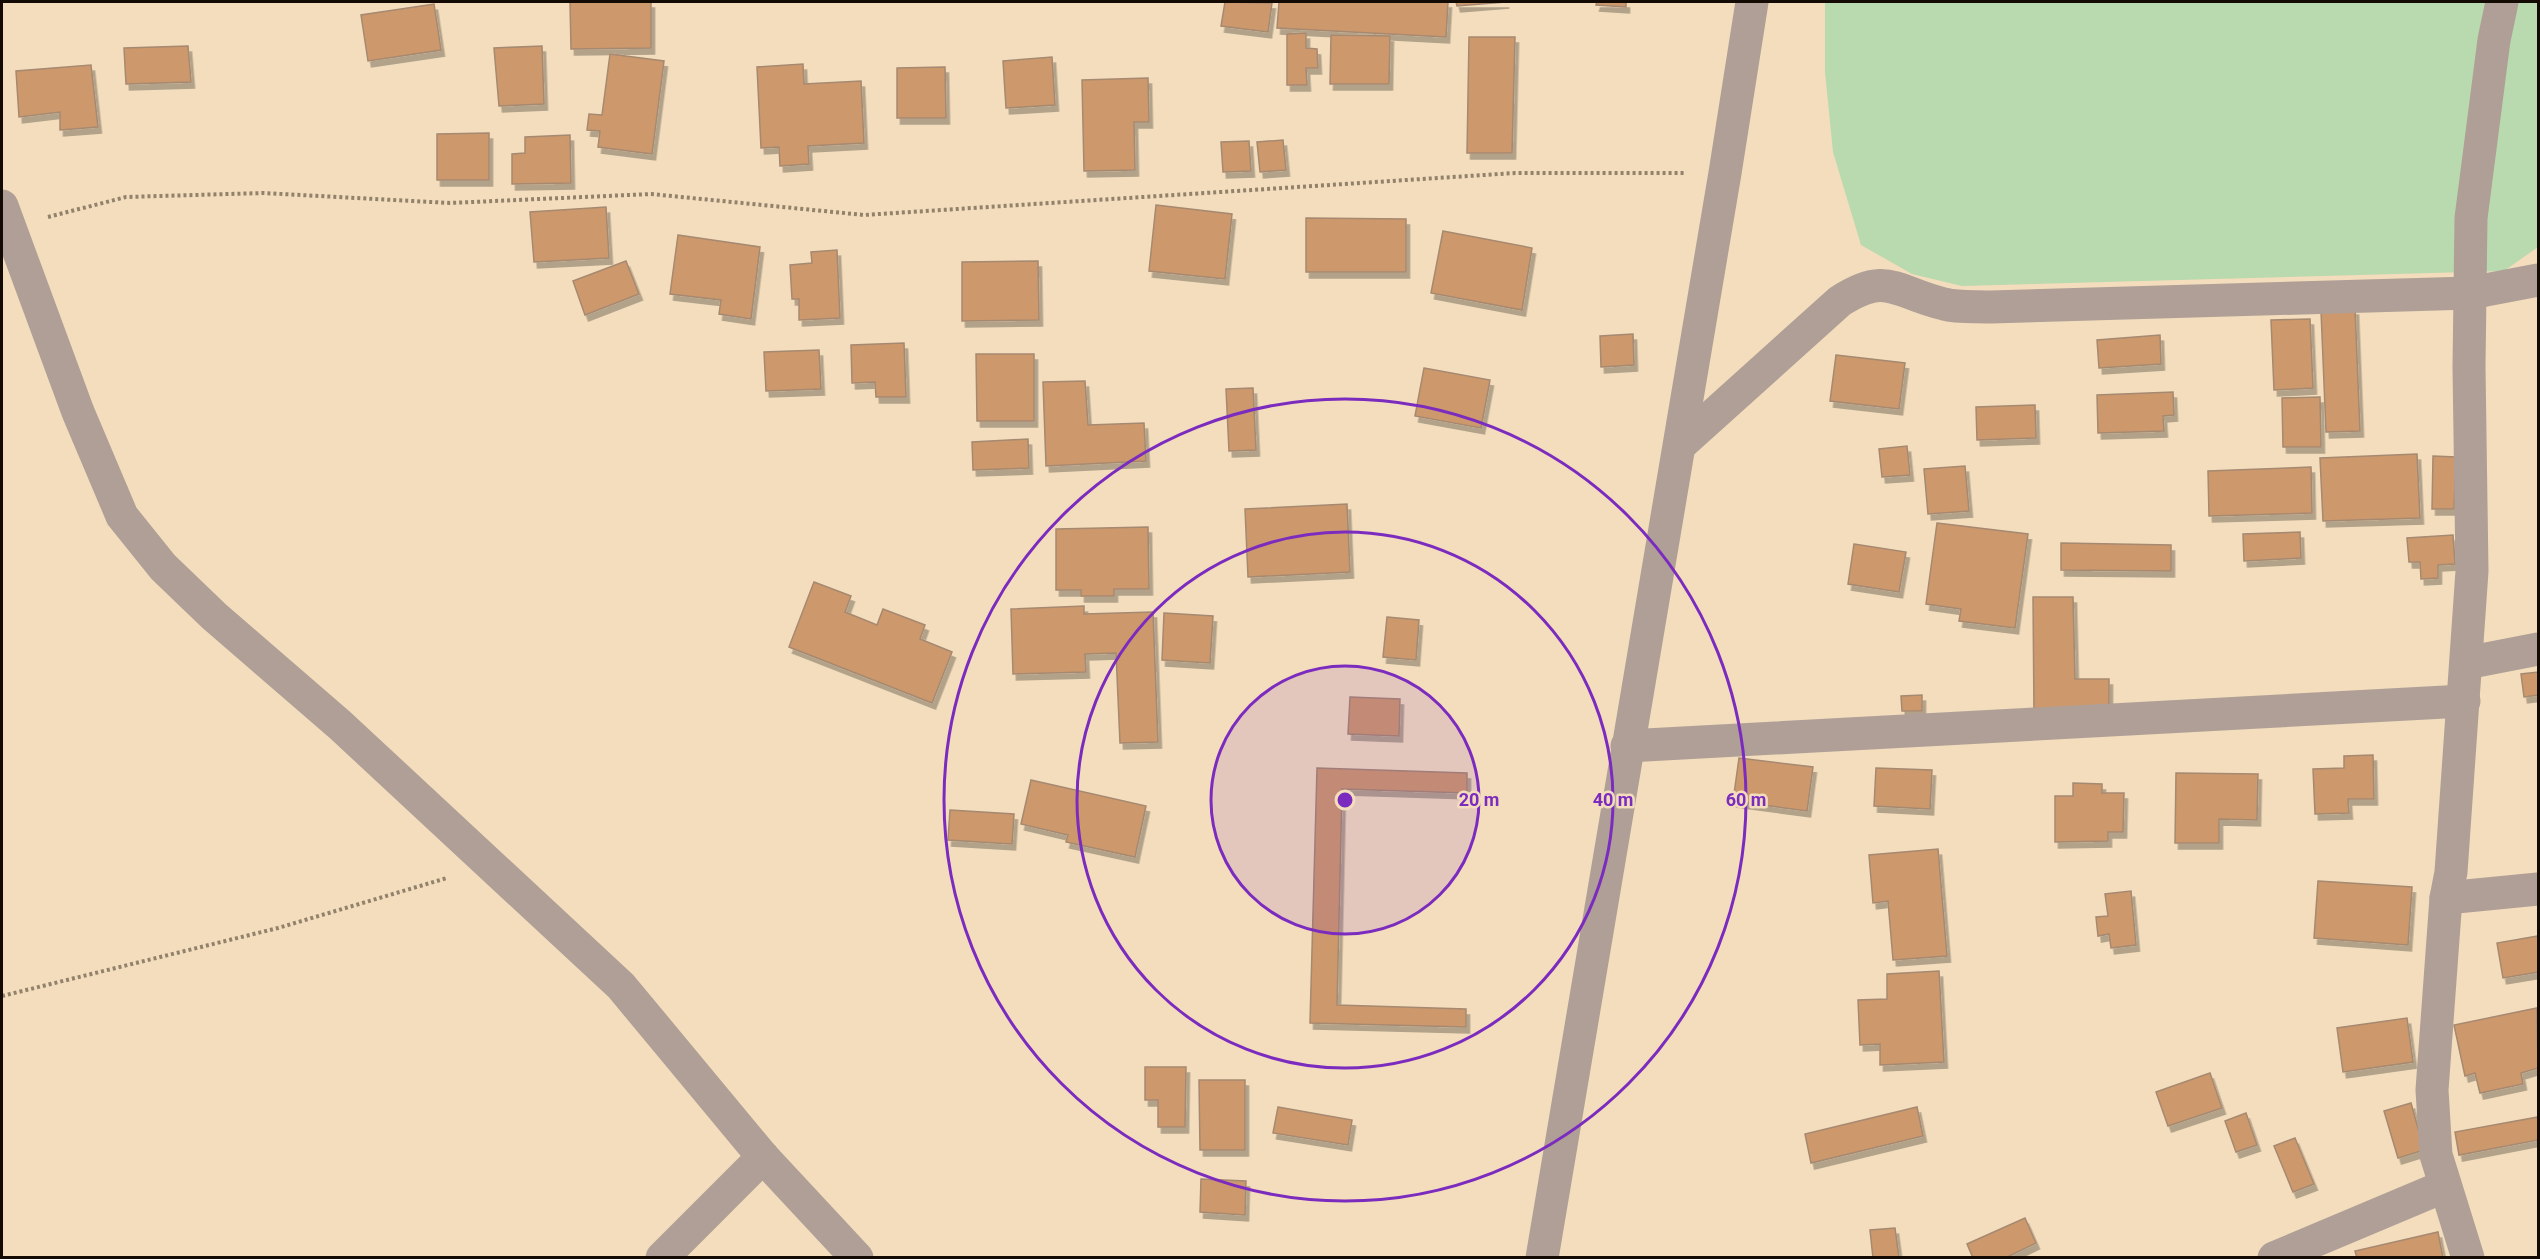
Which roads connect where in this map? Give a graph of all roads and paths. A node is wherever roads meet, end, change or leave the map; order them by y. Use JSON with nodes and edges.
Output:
{"nodes":[{"id":1,"x":1752,"y":2,"type":"edge"},
{"id":2,"x":2502,"y":2,"type":"edge"},
{"id":3,"x":1725,"y":173,"type":"junction"},
{"id":4,"x":6,"y":217,"type":"edge"},
{"id":5,"x":2538,"y":280,"type":"edge"},
{"id":6,"x":2470,"y":293,"type":"junction"},
{"id":7,"x":1680,"y":444,"type":"junction"},
{"id":8,"x":2538,"y":649,"type":"edge"},
{"id":9,"x":2466,"y":663,"type":"junction"},
{"id":10,"x":2464,"y":701,"type":"junction"},
{"id":11,"x":1627,"y":746,"type":"junction"},
{"id":12,"x":490,"y":865,"type":"junction"},
{"id":13,"x":2538,"y":889,"type":"edge"},
{"id":14,"x":2446,"y":898,"type":"junction"},
{"id":15,"x":2,"y":996,"type":"edge"},
{"id":16,"x":763,"y":1157,"type":"junction"},
{"id":17,"x":2445,"y":1186,"type":"junction"},
{"id":18,"x":662,"y":1257,"type":"edge"},
{"id":19,"x":857,"y":1257,"type":"edge"},
{"id":20,"x":1542,"y":1257,"type":"edge"},
{"id":21,"x":2274,"y":1257,"type":"edge"},
{"id":22,"x":2468,"y":1257,"type":"edge"}],
"edges":[{"from":1,"to":3,"type":"street"},
{"from":2,"to":6,"type":"street"},
{"from":3,"to":4,"type":"path"},
{"from":3,"to":7,"type":"street"},
{"from":4,"to":12,"type":"street"},
{"from":5,"to":6,"type":"street"},
{"from":6,"to":7,"type":"street"},
{"from":6,"to":9,"type":"street"},
{"from":7,"to":11,"type":"street"},
{"from":8,"to":9,"type":"street"},
{"from":9,"to":10,"type":"street"},
{"from":10,"to":11,"type":"street"},
{"from":10,"to":14,"type":"street"},
{"from":11,"to":20,"type":"street"},
{"from":12,"to":15,"type":"path"},
{"from":12,"to":16,"type":"street"},
{"from":13,"to":14,"type":"street"},
{"from":14,"to":17,"type":"street"},
{"from":16,"to":18,"type":"street"},
{"from":16,"to":19,"type":"street"},
{"from":17,"to":21,"type":"street"},
{"from":17,"to":22,"type":"street"}]}
